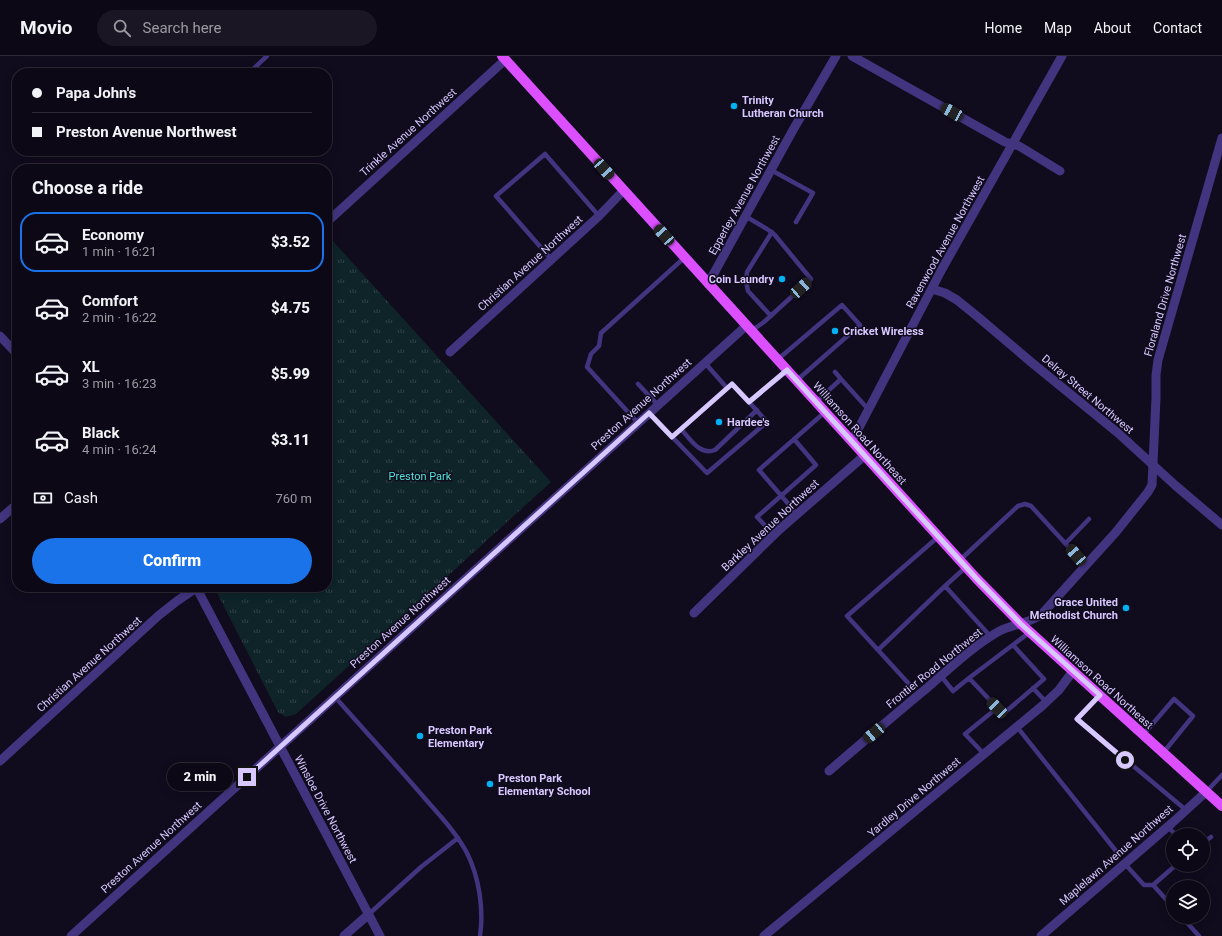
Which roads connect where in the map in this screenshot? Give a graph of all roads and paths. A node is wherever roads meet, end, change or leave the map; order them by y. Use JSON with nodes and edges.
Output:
{"nodes":[{"id":1,"x":267,"y":56,"type":"edge"},
{"id":2,"x":836,"y":56,"type":"edge"},
{"id":3,"x":852,"y":56,"type":"edge"},
{"id":4,"x":1062,"y":56,"type":"edge"},
{"id":5,"x":503,"y":58,"type":"edge"},
{"id":6,"x":254,"y":68,"type":"edge"},
{"id":7,"x":1222,"y":138,"type":"edge"},
{"id":8,"x":1012,"y":144,"type":"junction"},
{"id":9,"x":771,"y":170,"type":"junction"},
{"id":10,"x":1060,"y":171,"type":"dead end"},
{"id":11,"x":624,"y":191,"type":"junction"},
{"id":12,"x":599,"y":216,"type":"junction"},
{"id":13,"x":745,"y":216,"type":"junction"},
{"id":14,"x":332,"y":217,"type":"edge"},
{"id":15,"x":796,"y":222,"type":"dead end"},
{"id":16,"x":772,"y":232,"type":"junction"},
{"id":17,"x":684,"y":258,"type":"junction"},
{"id":18,"x":552,"y":259,"type":"junction"},
{"id":19,"x":708,"y":284,"type":"junction"},
{"id":20,"x":932,"y":289,"type":"junction"},
{"id":21,"x":771,"y":316,"type":"junction"},
{"id":22,"x":749,"y":329,"type":"junction"},
{"id":23,"x":0,"y":336,"type":"edge"},
{"id":24,"x":12,"y":349,"type":"edge"},
{"id":25,"x":450,"y":352,"type":"dead end"},
{"id":26,"x":777,"y":360,"type":"junction"},
{"id":27,"x":705,"y":363,"type":"junction"},
{"id":28,"x":787,"y":370,"type":"junction"},
{"id":29,"x":835,"y":372,"type":"dead end"},
{"id":30,"x":841,"y":379,"type":"junction"},
{"id":31,"x":796,"y":381,"type":"junction"},
{"id":32,"x":638,"y":384,"type":"dead end"},
{"id":33,"x":727,"y":388,"type":"junction"},
{"id":34,"x":749,"y":402,"type":"junction"},
{"id":35,"x":816,"y":402,"type":"junction"},
{"id":36,"x":658,"y":405,"type":"junction"},
{"id":37,"x":868,"y":409,"type":"junction"},
{"id":38,"x":757,"y":410,"type":"junction"},
{"id":39,"x":825,"y":412,"type":"junction"},
{"id":40,"x":649,"y":413,"type":"junction"},
{"id":41,"x":638,"y":423,"type":"junction"},
{"id":42,"x":681,"y":429,"type":"junction"},
{"id":43,"x":672,"y":437,"type":"junction"},
{"id":44,"x":794,"y":439,"type":"junction"},
{"id":45,"x":852,"y":441,"type":"junction"},
{"id":46,"x":864,"y":456,"type":"junction"},
{"id":47,"x":1153,"y":465,"type":"junction"},
{"id":48,"x":782,"y":496,"type":"junction"},
{"id":49,"x":12,"y":508,"type":"edge"},
{"id":50,"x":797,"y":514,"type":"junction"},
{"id":51,"x":0,"y":519,"type":"edge"},
{"id":52,"x":1089,"y":519,"type":"dead end"},
{"id":53,"x":1222,"y":525,"type":"edge"},
{"id":54,"x":774,"y":535,"type":"junction"},
{"id":55,"x":938,"y":537,"type":"junction"},
{"id":56,"x":1066,"y":543,"type":"junction"},
{"id":57,"x":963,"y":563,"type":"junction"},
{"id":58,"x":1086,"y":566,"type":"junction"},
{"id":59,"x":945,"y":586,"type":"junction"},
{"id":60,"x":189,"y":592,"type":"edge"},
{"id":61,"x":199,"y":592,"type":"edge"},
{"id":62,"x":694,"y":613,"type":"dead end"},
{"id":63,"x":1021,"y":624,"type":"junction"},
{"id":64,"x":1030,"y":632,"type":"junction"},
{"id":65,"x":991,"y":636,"type":"junction"},
{"id":66,"x":1013,"y":645,"type":"junction"},
{"id":67,"x":878,"y":650,"type":"junction"},
{"id":68,"x":1073,"y":671,"type":"junction"},
{"id":69,"x":941,"y":676,"type":"junction"},
{"id":70,"x":969,"y":678,"type":"junction"},
{"id":71,"x":909,"y":684,"type":"dead end"},
{"id":72,"x":1033,"y":688,"type":"junction"},
{"id":73,"x":1100,"y":695,"type":"junction"},
{"id":74,"x":335,"y":697,"type":"junction"},
{"id":75,"x":1046,"y":702,"type":"junction"},
{"id":76,"x":997,"y":708,"type":"junction"},
{"id":77,"x":1017,"y":727,"type":"junction"},
{"id":78,"x":1143,"y":735,"type":"junction"},
{"id":79,"x":280,"y":747,"type":"junction"},
{"id":80,"x":1163,"y":753,"type":"junction"},
{"id":81,"x":984,"y":754,"type":"junction"},
{"id":82,"x":0,"y":760,"type":"edge"},
{"id":83,"x":829,"y":770,"type":"dead end"},
{"id":84,"x":1222,"y":774,"type":"edge"},
{"id":85,"x":1206,"y":792,"type":"junction"},
{"id":86,"x":1222,"y":806,"type":"edge"},
{"id":87,"x":1186,"y":810,"type":"junction"},
{"id":88,"x":1168,"y":827,"type":"joint"},
{"id":89,"x":458,"y":838,"type":"junction"},
{"id":90,"x":1116,"y":852,"type":"dead end"},
{"id":91,"x":1125,"y":864,"type":"junction"},
{"id":92,"x":1168,"y":872,"type":"edge"},
{"id":93,"x":1153,"y":885,"type":"junction"},
{"id":94,"x":1166,"y":899,"type":"edge"},
{"id":95,"x":369,"y":914,"type":"junction"},
{"id":96,"x":1188,"y":924,"type":"edge"},
{"id":97,"x":71,"y":936,"type":"edge"},
{"id":98,"x":344,"y":936,"type":"edge"},
{"id":99,"x":380,"y":936,"type":"edge"},
{"id":100,"x":480,"y":936,"type":"edge"},
{"id":101,"x":764,"y":936,"type":"edge"},
{"id":102,"x":1041,"y":936,"type":"edge"},
{"id":103,"x":1199,"y":936,"type":"edge"}],
"edges":[{"from":1,"to":6,"type":"lane"},
{"from":2,"to":9,"type":"street","name":"Epperley Avenue Northwest"},
{"from":3,"to":8,"type":"street"},
{"from":4,"to":8,"type":"street","name":"Ravenwood Avenue Northwest"},
{"from":5,"to":11,"type":"main road","name":"Williamson Road Northeast"},
{"from":5,"to":14,"type":"street","name":"Trinkle Avenue Northwest"},
{"from":7,"to":47,"type":"street","name":"Floraland Drive Northwest"},
{"from":8,"to":10,"type":"street"},
{"from":8,"to":20,"type":"street","name":"Ravenwood Avenue Northwest"},
{"from":9,"to":13,"type":"street","name":"Epperley Avenue Northwest"},
{"from":9,"to":15,"type":"lane"},
{"from":11,"to":12,"type":"street","name":"Christian Avenue Northwest"},
{"from":11,"to":17,"type":"main road","name":"Williamson Road Northeast"},
{"from":12,"to":18,"type":"street","name":"Christian Avenue Northwest"},
{"from":12,"to":18,"type":"lane"},
{"from":13,"to":16,"type":"lane"},
{"from":13,"to":19,"type":"street","name":"Epperley Avenue Northwest"},
{"from":16,"to":21,"type":"lane"},
{"from":16,"to":21,"type":"lane"},
{"from":17,"to":19,"type":"main road","name":"Williamson Road Northeast"},
{"from":17,"to":41,"type":"lane"},
{"from":18,"to":25,"type":"street","name":"Christian Avenue Northwest"},
{"from":19,"to":22,"type":"main road","name":"Williamson Road Northeast"},
{"from":20,"to":37,"type":"street","name":"Ravenwood Avenue Northwest"},
{"from":20,"to":47,"type":"street","name":"Delray Street Northwest"},
{"from":21,"to":22,"type":"lane"},
{"from":22,"to":26,"type":"main road","name":"Williamson Road Northeast"},
{"from":22,"to":27,"type":"street","name":"Preston Avenue Northwest"},
{"from":23,"to":24,"type":"street"},
{"from":26,"to":28,"type":"main road","name":"Williamson Road Northeast"},
{"from":26,"to":31,"type":"lane"},
{"from":27,"to":33,"type":"lane"},
{"from":27,"to":36,"type":"street","name":"Preston Avenue Northwest"},
{"from":28,"to":31,"type":"main road","name":"Williamson Road Northeast"},
{"from":28,"to":34,"type":"lane"},
{"from":29,"to":30,"type":"lane"},
{"from":30,"to":35,"type":"lane"},
{"from":30,"to":37,"type":"lane"},
{"from":31,"to":35,"type":"main road","name":"Williamson Road Northeast"},
{"from":32,"to":36,"type":"lane"},
{"from":33,"to":34,"type":"lane"},
{"from":33,"to":42,"type":"lane"},
{"from":34,"to":38,"type":"lane"},
{"from":35,"to":39,"type":"main road","name":"Williamson Road Northeast"},
{"from":36,"to":40,"type":"street","name":"Preston Avenue Northwest"},
{"from":37,"to":45,"type":"street","name":"Ravenwood Avenue Northwest"},
{"from":38,"to":42,"type":"lane"},
{"from":38,"to":43,"type":"lane"},
{"from":39,"to":44,"type":"lane"},
{"from":39,"to":45,"type":"main road","name":"Williamson Road Northeast"},
{"from":40,"to":41,"type":"street","name":"Preston Avenue Northwest"},
{"from":40,"to":43,"type":"lane"},
{"from":41,"to":74,"type":"street","name":"Preston Avenue Northwest"},
{"from":42,"to":43,"type":"lane"},
{"from":44,"to":48,"type":"lane"},
{"from":44,"to":48,"type":"lane"},
{"from":45,"to":46,"type":"main road","name":"Williamson Road Northeast"},
{"from":46,"to":50,"type":"street","name":"Barkley Avenue Northwest"},
{"from":46,"to":55,"type":"main road","name":"Williamson Road Northeast"},
{"from":47,"to":53,"type":"street","name":"Delray Street Northwest"},
{"from":47,"to":58,"type":"street","name":"Floraland Drive Northwest"},
{"from":48,"to":50,"type":"lane"},
{"from":48,"to":54,"type":"lane"},
{"from":49,"to":51,"type":"street"},
{"from":50,"to":54,"type":"street","name":"Barkley Avenue Northwest"},
{"from":52,"to":56,"type":"lane"},
{"from":54,"to":62,"type":"street","name":"Barkley Avenue Northwest"},
{"from":55,"to":57,"type":"main road","name":"Williamson Road Northeast"},
{"from":55,"to":67,"type":"lane"},
{"from":56,"to":57,"type":"lane"},
{"from":56,"to":58,"type":"lane"},
{"from":57,"to":59,"type":"lane"},
{"from":57,"to":63,"type":"main road","name":"Williamson Road Northeast"},
{"from":58,"to":63,"type":"street","name":"Floraland Drive Northwest"},
{"from":59,"to":65,"type":"lane"},
{"from":59,"to":67,"type":"lane"},
{"from":60,"to":82,"type":"street","name":"Christian Avenue Northwest"},
{"from":61,"to":79,"type":"street","name":"Winsloe Drive Northwest"},
{"from":63,"to":64,"type":"main road","name":"Williamson Road Northeast"},
{"from":63,"to":65,"type":"street","name":"Frontier Road Northwest"},
{"from":64,"to":66,"type":"lane"},
{"from":64,"to":68,"type":"main road","name":"Williamson Road Northeast"},
{"from":65,"to":69,"type":"street","name":"Frontier Road Northwest"},
{"from":66,"to":70,"type":"lane"},
{"from":66,"to":72,"type":"lane"},
{"from":67,"to":71,"type":"lane"},
{"from":68,"to":73,"type":"main road","name":"Williamson Road Northeast"},
{"from":68,"to":75,"type":"street","name":"Yardley Drive Northwest"},
{"from":69,"to":70,"type":"lane"},
{"from":69,"to":83,"type":"street","name":"Frontier Road Northwest"},
{"from":70,"to":76,"type":"lane"},
{"from":72,"to":75,"type":"lane"},
{"from":72,"to":76,"type":"lane"},
{"from":73,"to":78,"type":"main road","name":"Williamson Road Northeast"},
{"from":73,"to":87,"type":"lane"},
{"from":74,"to":79,"type":"street","name":"Preston Avenue Northwest"},
{"from":74,"to":89,"type":"lane"},
{"from":75,"to":77,"type":"street","name":"Yardley Drive Northwest"},
{"from":76,"to":81,"type":"lane"},
{"from":77,"to":81,"type":"street","name":"Yardley Drive Northwest"},
{"from":77,"to":90,"type":"lane"},
{"from":78,"to":80,"type":"main road","name":"Williamson Road Northeast"},
{"from":78,"to":80,"type":"lane"},
{"from":79,"to":95,"type":"street","name":"Winsloe Drive Northwest"},
{"from":79,"to":97,"type":"street","name":"Preston Avenue Northwest"},
{"from":80,"to":85,"type":"main road","name":"Williamson Road Northeast"},
{"from":81,"to":101,"type":"street","name":"Yardley Drive Northwest"},
{"from":84,"to":85,"type":"lane"},
{"from":85,"to":86,"type":"main road","name":"Williamson Road Northeast"},
{"from":85,"to":87,"type":"street","name":"Maplelawn Avenue Northwest"},
{"from":87,"to":88,"type":"street","name":"Maplelawn Avenue Northwest"},
{"from":88,"to":91,"type":"street","name":"Maplelawn Avenue Northwest"},
{"from":89,"to":95,"type":"lane"},
{"from":89,"to":100,"type":"lane"},
{"from":91,"to":93,"type":"lane"},
{"from":91,"to":102,"type":"street","name":"Maplelawn Avenue Northwest"},
{"from":92,"to":93,"type":"lane"},
{"from":93,"to":94,"type":"lane"},
{"from":95,"to":98,"type":"street"},
{"from":95,"to":99,"type":"street","name":"Winsloe Drive Northwest"},
{"from":96,"to":103,"type":"lane"}]}
